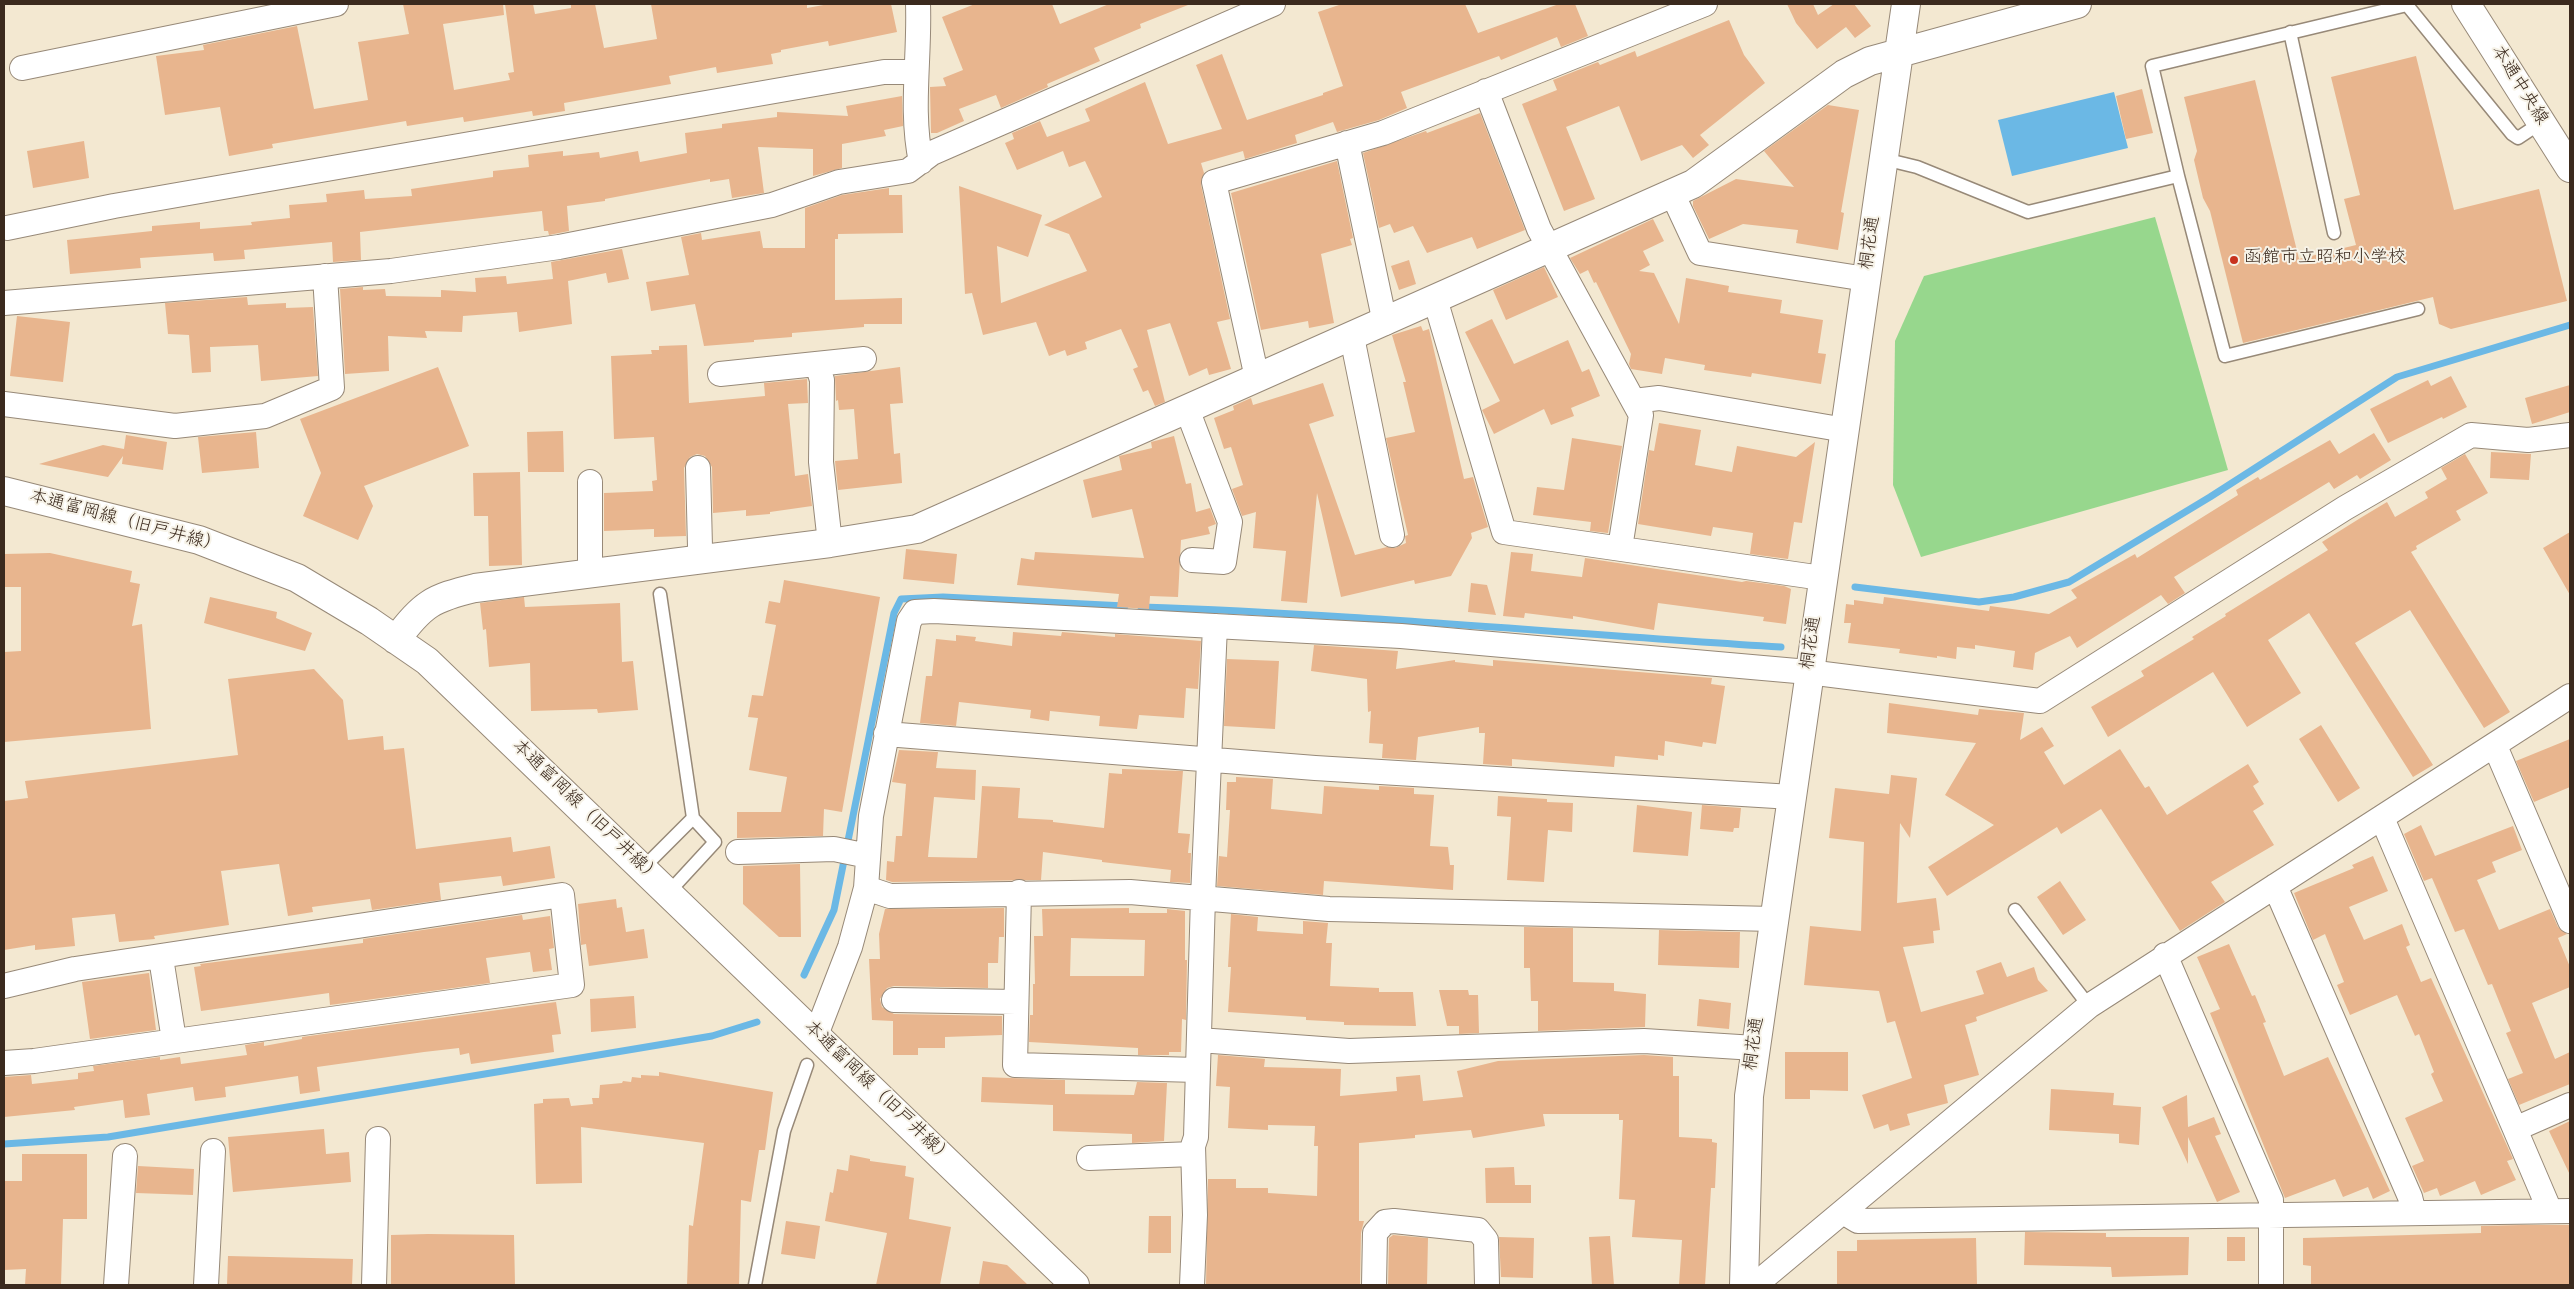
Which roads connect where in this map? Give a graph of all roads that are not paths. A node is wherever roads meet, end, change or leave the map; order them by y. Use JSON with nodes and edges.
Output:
{"nodes":[{"id":1,"x":336,"y":4,"type":"edge"},
{"id":2,"x":918,"y":4,"type":"edge"},
{"id":3,"x":1273,"y":4,"type":"edge"},
{"id":4,"x":1705,"y":4,"type":"edge"},
{"id":5,"x":1906,"y":4,"type":"edge"},
{"id":6,"x":2077,"y":4,"type":"edge"},
{"id":7,"x":2466,"y":4,"type":"edge"},
{"id":8,"x":2290,"y":32,"type":"junction"},
{"id":9,"x":1899,"y":53,"type":"junction"},
{"id":10,"x":22,"y":68,"type":"dead end"},
{"id":11,"x":916,"y":72,"type":"junction"},
{"id":12,"x":1486,"y":91,"type":"junction"},
{"id":13,"x":2530,"y":130,"type":"dead end"},
{"id":14,"x":1347,"y":143,"type":"junction"},
{"id":15,"x":2566,"y":152,"type":"edge"},
{"id":16,"x":1884,"y":159,"type":"junction"},
{"id":17,"x":921,"y":162,"type":"junction"},
{"id":18,"x":2178,"y":176,"type":"junction"},
{"id":19,"x":1672,"y":193,"type":"junction"},
{"id":20,"x":7,"y":228,"type":"dead end"},
{"id":21,"x":2334,"y":234,"type":"dead end"},
{"id":22,"x":1551,"y":248,"type":"junction"},
{"id":23,"x":324,"y":276,"type":"junction"},
{"id":24,"x":1866,"y":279,"type":"junction"},
{"id":25,"x":1435,"y":299,"type":"junction"},
{"id":26,"x":4,"y":303,"type":"edge"},
{"id":27,"x":2418,"y":309,"type":"dead end"},
{"id":28,"x":1385,"y":323,"type":"junction"},
{"id":29,"x":1352,"y":337,"type":"junction"},
{"id":30,"x":864,"y":359,"type":"dead end"},
{"id":31,"x":817,"y":364,"type":"junction"},
{"id":32,"x":720,"y":374,"type":"dead end"},
{"id":33,"x":1257,"y":378,"type":"junction"},
{"id":34,"x":1634,"y":401,"type":"junction"},
{"id":35,"x":4,"y":404,"type":"edge"},
{"id":36,"x":1187,"y":409,"type":"junction"},
{"id":37,"x":1845,"y":430,"type":"junction"},
{"id":38,"x":2570,"y":435,"type":"edge"},
{"id":39,"x":698,"y":468,"type":"dead end"},
{"id":40,"x":590,"y":482,"type":"dead end"},
{"id":41,"x":4,"y":491,"type":"edge"},
{"id":42,"x":1392,"y":535,"type":"dead end"},
{"id":43,"x":830,"y":543,"type":"junction"},
{"id":44,"x":700,"y":547,"type":"dead end"},
{"id":45,"x":1620,"y":548,"type":"junction"},
{"id":46,"x":590,"y":560,"type":"dead end"},
{"id":47,"x":1192,"y":560,"type":"dead end"},
{"id":48,"x":1822,"y":578,"type":"junction"},
{"id":49,"x":660,"y":594,"type":"dead end"},
{"id":50,"x":1215,"y":626,"type":"junction"},
{"id":51,"x":396,"y":640,"type":"junction"},
{"id":52,"x":1808,"y":672,"type":"junction"},
{"id":53,"x":2570,"y":696,"type":"edge"},
{"id":54,"x":886,"y":734,"type":"junction"},
{"id":55,"x":2495,"y":746,"type":"junction"},
{"id":56,"x":1208,"y":758,"type":"junction"},
{"id":57,"x":1792,"y":797,"type":"junction"},
{"id":58,"x":692,"y":818,"type":"junction"},
{"id":59,"x":2382,"y":818,"type":"junction"},
{"id":60,"x":738,"y":852,"type":"dead end"},
{"id":61,"x":864,"y":855,"type":"junction"},
{"id":62,"x":643,"y":868,"type":"junction"},
{"id":63,"x":2275,"y":886,"type":"junction"},
{"id":64,"x":866,"y":888,"type":"junction"},
{"id":65,"x":1019,"y":892,"type":"junction"},
{"id":66,"x":668,"y":893,"type":"junction"},
{"id":67,"x":1203,"y":897,"type":"junction"},
{"id":68,"x":2015,"y":910,"type":"dead end"},
{"id":69,"x":1774,"y":919,"type":"junction"},
{"id":70,"x":2570,"y":921,"type":"edge"},
{"id":71,"x":2165,"y":956,"type":"junction"},
{"id":72,"x":161,"y":958,"type":"junction"},
{"id":73,"x":4,"y":986,"type":"edge"},
{"id":74,"x":894,"y":1000,"type":"dead end"},
{"id":75,"x":1016,"y":1002,"type":"junction"},
{"id":76,"x":2089,"y":1006,"type":"junction"},
{"id":77,"x":816,"y":1035,"type":"junction"},
{"id":78,"x":174,"y":1040,"type":"junction"},
{"id":79,"x":1199,"y":1040,"type":"junction"},
{"id":80,"x":1755,"y":1048,"type":"junction"},
{"id":81,"x":4,"y":1063,"type":"edge"},
{"id":82,"x":807,"y":1065,"type":"dead end"},
{"id":83,"x":1197,"y":1070,"type":"junction"},
{"id":84,"x":2570,"y":1105,"type":"edge"},
{"id":85,"x":2515,"y":1129,"type":"junction"},
{"id":86,"x":378,"y":1139,"type":"dead end"},
{"id":87,"x":213,"y":1151,"type":"dead end"},
{"id":88,"x":1193,"y":1154,"type":"junction"},
{"id":89,"x":125,"y":1156,"type":"dead end"},
{"id":90,"x":1090,"y":1158,"type":"dead end"},
{"id":91,"x":2560,"y":1211,"type":"edge"},
{"id":92,"x":1843,"y":1212,"type":"junction"},
{"id":93,"x":2414,"y":1213,"type":"junction"},
{"id":94,"x":2270,"y":1216,"type":"junction"},
{"id":95,"x":116,"y":1285,"type":"edge"},
{"id":96,"x":206,"y":1285,"type":"edge"},
{"id":97,"x":374,"y":1285,"type":"edge"},
{"id":98,"x":756,"y":1285,"type":"edge"},
{"id":99,"x":1075,"y":1285,"type":"edge"},
{"id":100,"x":1192,"y":1285,"type":"edge"},
{"id":101,"x":1374,"y":1285,"type":"edge"},
{"id":102,"x":1487,"y":1285,"type":"edge"},
{"id":103,"x":1744,"y":1285,"type":"edge"},
{"id":104,"x":1755,"y":1285,"type":"edge"},
{"id":105,"x":2271,"y":1285,"type":"edge"}],
"edges":[{"from":1,"to":10,"type":"street"},
{"from":2,"to":11,"type":"street"},
{"from":3,"to":17,"type":"street"},
{"from":4,"to":12,"type":"street"},
{"from":5,"to":9,"type":"street","name":"桐花通"},
{"from":6,"to":9,"type":"street"},
{"from":7,"to":15,"type":"street","name":"本通中央線"},
{"from":8,"to":13,"type":"lane"},
{"from":8,"to":18,"type":"lane"},
{"from":8,"to":21,"type":"lane"},
{"from":9,"to":16,"type":"street","name":"桐花通"},
{"from":9,"to":19,"type":"street"},
{"from":11,"to":17,"type":"street"},
{"from":11,"to":20,"type":"street"},
{"from":12,"to":14,"type":"street"},
{"from":12,"to":22,"type":"street"},
{"from":14,"to":28,"type":"street"},
{"from":14,"to":33,"type":"street"},
{"from":16,"to":18,"type":"lane"},
{"from":16,"to":24,"type":"street","name":"桐花通"},
{"from":17,"to":23,"type":"street"},
{"from":18,"to":27,"type":"lane"},
{"from":19,"to":22,"type":"street"},
{"from":19,"to":24,"type":"street"},
{"from":22,"to":25,"type":"street"},
{"from":22,"to":34,"type":"street"},
{"from":23,"to":26,"type":"street"},
{"from":23,"to":35,"type":"street"},
{"from":24,"to":37,"type":"street","name":"桐花通"},
{"from":25,"to":28,"type":"street"},
{"from":25,"to":45,"type":"street"},
{"from":28,"to":29,"type":"street"},
{"from":29,"to":33,"type":"street"},
{"from":29,"to":42,"type":"street"},
{"from":30,"to":31,"type":"street"},
{"from":31,"to":32,"type":"street"},
{"from":31,"to":43,"type":"street"},
{"from":33,"to":36,"type":"street"},
{"from":34,"to":37,"type":"street"},
{"from":34,"to":45,"type":"street"},
{"from":36,"to":43,"type":"street"},
{"from":36,"to":47,"type":"street"},
{"from":37,"to":48,"type":"street","name":"桐花通"},
{"from":38,"to":52,"type":"street"},
{"from":39,"to":44,"type":"street"},
{"from":40,"to":46,"type":"street"},
{"from":41,"to":51,"type":"street","name":"本通富岡線（旧戸井線）"},
{"from":43,"to":51,"type":"street"},
{"from":45,"to":48,"type":"street"},
{"from":48,"to":52,"type":"street","name":"桐花通"},
{"from":49,"to":58,"type":"lane"},
{"from":50,"to":52,"type":"street"},
{"from":50,"to":54,"type":"street"},
{"from":50,"to":56,"type":"street"},
{"from":51,"to":62,"type":"street","name":"本通富岡線（旧戸井線）"},
{"from":52,"to":57,"type":"street","name":"桐花通"},
{"from":53,"to":55,"type":"street"},
{"from":54,"to":56,"type":"street"},
{"from":54,"to":61,"type":"street"},
{"from":55,"to":59,"type":"street"},
{"from":55,"to":70,"type":"street"},
{"from":56,"to":57,"type":"street"},
{"from":56,"to":67,"type":"street"},
{"from":57,"to":69,"type":"street","name":"桐花通"},
{"from":58,"to":62,"type":"lane"},
{"from":58,"to":66,"type":"lane"},
{"from":59,"to":63,"type":"street"},
{"from":59,"to":85,"type":"street"},
{"from":60,"to":61,"type":"street"},
{"from":61,"to":64,"type":"street"},
{"from":62,"to":66,"type":"street","name":"本通富岡線（旧戸井線）"},
{"from":63,"to":71,"type":"street"},
{"from":63,"to":93,"type":"street"},
{"from":64,"to":65,"type":"street"},
{"from":64,"to":77,"type":"street"},
{"from":65,"to":67,"type":"street"},
{"from":65,"to":75,"type":"street"},
{"from":66,"to":77,"type":"street","name":"本通富岡線（旧戸井線）"},
{"from":67,"to":69,"type":"street"},
{"from":67,"to":79,"type":"street"},
{"from":68,"to":76,"type":"lane"},
{"from":69,"to":80,"type":"street","name":"桐花通"},
{"from":71,"to":76,"type":"street"},
{"from":71,"to":94,"type":"street"},
{"from":72,"to":73,"type":"street"},
{"from":72,"to":78,"type":"street"},
{"from":72,"to":78,"type":"street"},
{"from":74,"to":75,"type":"street"},
{"from":75,"to":83,"type":"street"},
{"from":76,"to":92,"type":"street"},
{"from":77,"to":99,"type":"street","name":"本通富岡線（旧戸井線）"},
{"from":78,"to":81,"type":"street"},
{"from":79,"to":80,"type":"street"},
{"from":79,"to":83,"type":"street"},
{"from":80,"to":103,"type":"street","name":"桐花通"},
{"from":82,"to":98,"type":"lane"},
{"from":83,"to":88,"type":"street"},
{"from":84,"to":85,"type":"street"},
{"from":85,"to":91,"type":"street"},
{"from":86,"to":97,"type":"street"},
{"from":87,"to":96,"type":"street"},
{"from":88,"to":90,"type":"street"},
{"from":88,"to":100,"type":"street"},
{"from":89,"to":95,"type":"street"},
{"from":91,"to":93,"type":"street"},
{"from":92,"to":94,"type":"street"},
{"from":92,"to":104,"type":"street"},
{"from":93,"to":94,"type":"street"},
{"from":94,"to":105,"type":"street"},
{"from":101,"to":102,"type":"street"}]}
